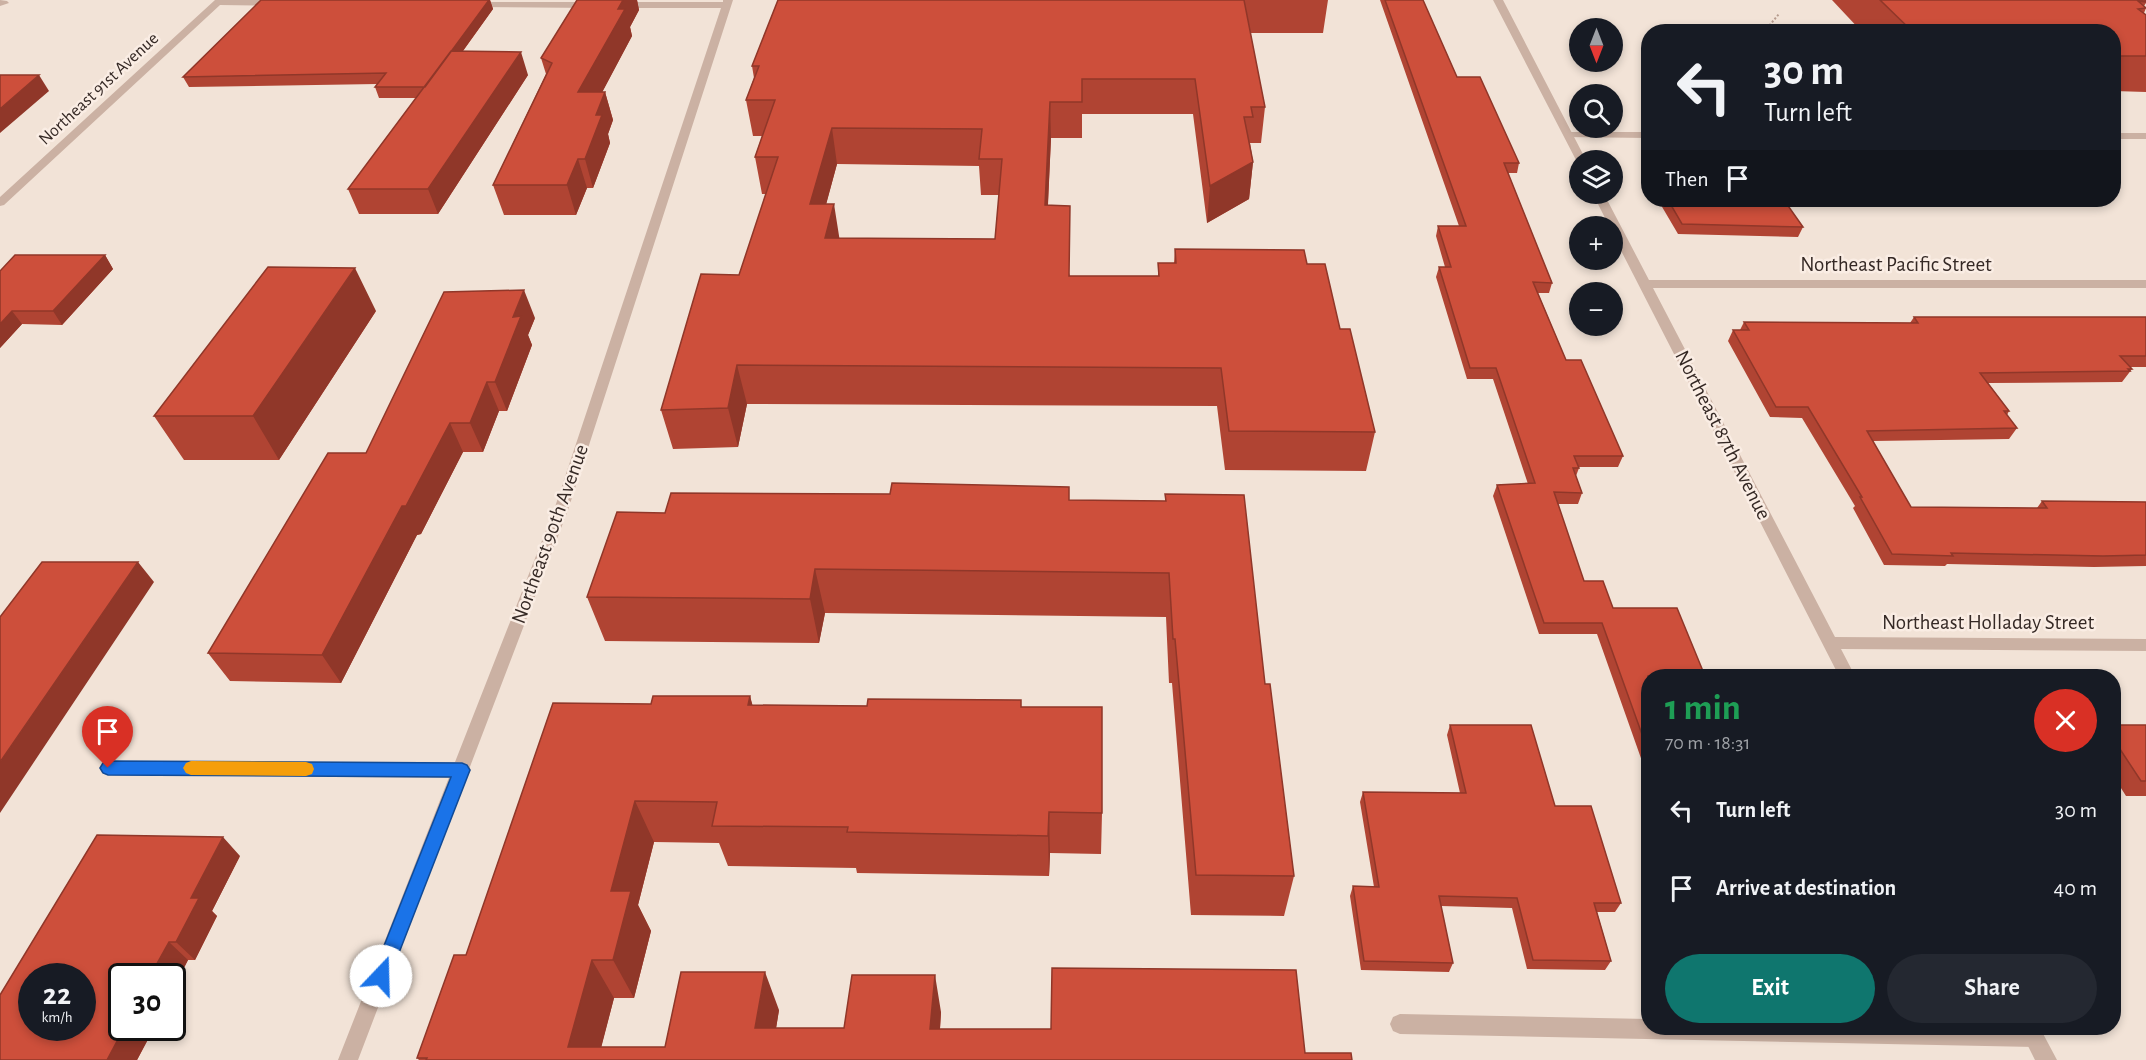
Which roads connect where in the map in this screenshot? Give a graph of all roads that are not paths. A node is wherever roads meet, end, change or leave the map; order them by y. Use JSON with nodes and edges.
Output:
{"nodes":[{"id":1,"x":1498,"y":0,"type":"edge"},
{"id":2,"x":219,"y":1,"type":"edge"},
{"id":3,"x":289,"y":3,"type":"edge"},
{"id":4,"x":727,"y":3,"type":"edge"},
{"id":5,"x":466,"y":4,"type":"edge"},
{"id":6,"x":1569,"y":135,"type":"edge"},
{"id":7,"x":1623,"y":135,"type":"edge"},
{"id":8,"x":1641,"y":135,"type":"edge"},
{"id":9,"x":2121,"y":136,"type":"edge"},
{"id":10,"x":2146,"y":136,"type":"edge"},
{"id":11,"x":1,"y":201,"type":"edge"},
{"id":12,"x":1603,"y":204,"type":"edge"},
{"id":13,"x":1645,"y":284,"type":"junction"},
{"id":14,"x":2146,"y":284,"type":"edge"},
{"id":15,"x":1830,"y":644,"type":"junction"},
{"id":16,"x":2146,"y":645,"type":"edge"},
{"id":17,"x":1843,"y":669,"type":"edge"},
{"id":18,"x":108,"y":768,"type":"dead end"},
{"id":19,"x":462,"y":770,"type":"junction"},
{"id":20,"x":1400,"y":1024,"type":"dead end"},
{"id":21,"x":1641,"y":1027,"type":"edge"},
{"id":22,"x":2034,"y":1035,"type":"edge"},
{"id":23,"x":348,"y":1060,"type":"edge"},
{"id":24,"x":2046,"y":1060,"type":"edge"}],
"edges":[{"from":1,"to":6,"type":"street"},
{"from":2,"to":3,"type":"street"},
{"from":2,"to":11,"type":"street","name":"Northeast 91st Avenue"},
{"from":4,"to":5,"type":"street"},
{"from":4,"to":19,"type":"street","name":"Northeast 90th Avenue"},
{"from":7,"to":8,"type":"street"},
{"from":9,"to":10,"type":"street"},
{"from":12,"to":13,"type":"street","name":"Northeast 87th Avenue"},
{"from":13,"to":14,"type":"street","name":"Northeast Pacific Street"},
{"from":13,"to":15,"type":"street","name":"Northeast 87th Avenue"},
{"from":15,"to":16,"type":"street","name":"Northeast Holladay Street"},
{"from":15,"to":17,"type":"street","name":"Northeast 87th Avenue"},
{"from":18,"to":19,"type":"street"},
{"from":19,"to":23,"type":"street","name":"Northeast 90th Avenue"},
{"from":20,"to":21,"type":"street"},
{"from":22,"to":24,"type":"street"}]}
